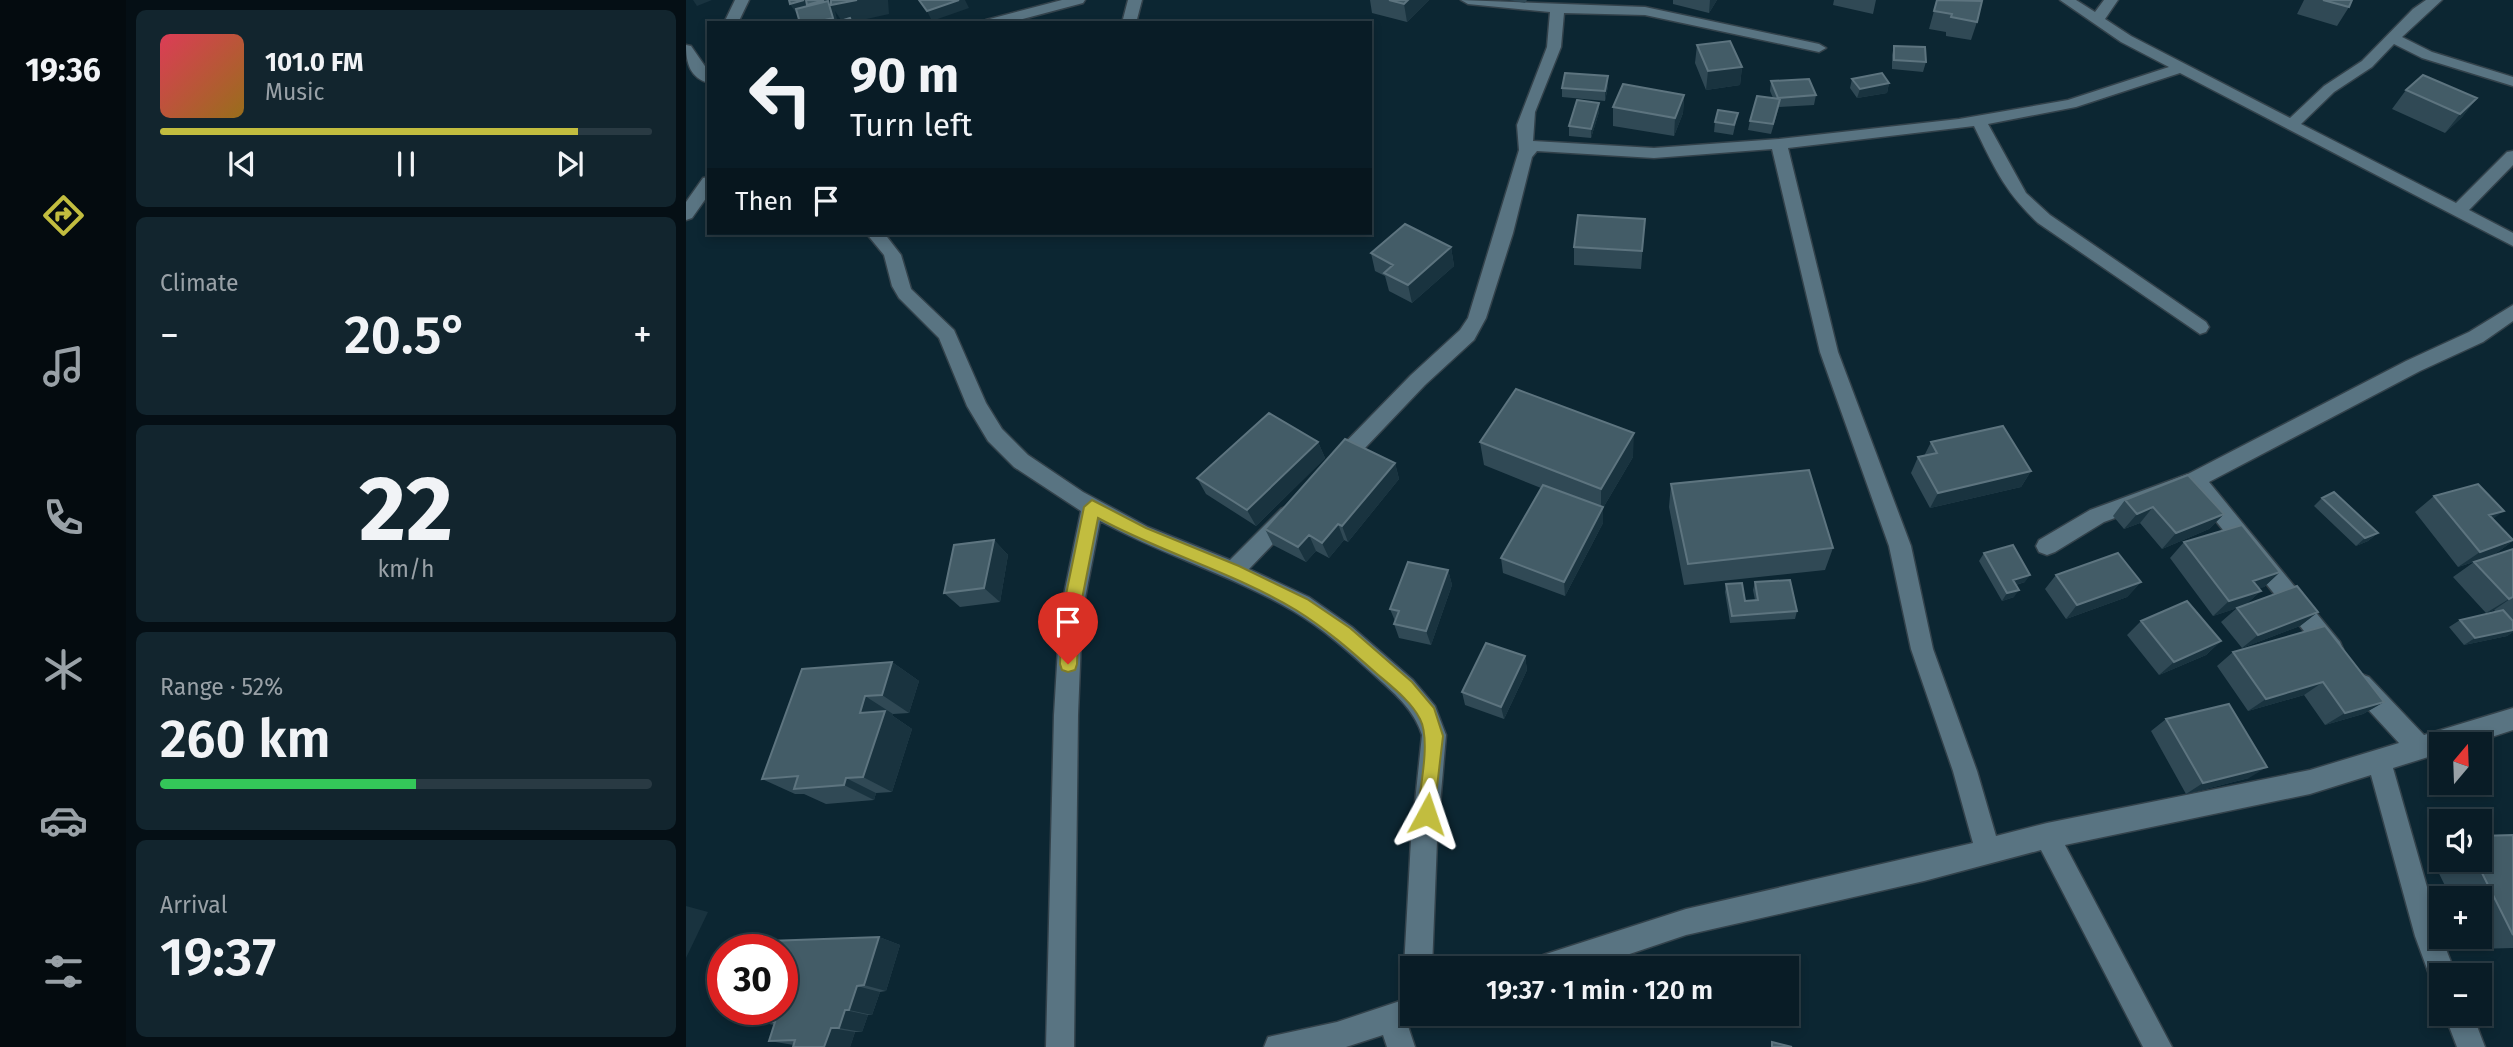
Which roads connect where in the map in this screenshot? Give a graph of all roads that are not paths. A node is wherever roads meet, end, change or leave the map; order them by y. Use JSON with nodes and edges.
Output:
{"nodes":[{"id":1,"x":742,"y":0,"type":"edge"},
{"id":2,"x":1078,"y":0,"type":"edge"},
{"id":3,"x":1135,"y":0,"type":"edge"},
{"id":4,"x":1468,"y":0,"type":"edge"},
{"id":5,"x":2067,"y":0,"type":"edge"},
{"id":6,"x":2111,"y":0,"type":"edge"},
{"id":7,"x":2435,"y":0,"type":"edge"},
{"id":8,"x":1557,"y":9,"type":"junction"},
{"id":9,"x":2097,"y":19,"type":"junction"},
{"id":10,"x":733,"y":21,"type":"edge"},
{"id":11,"x":999,"y":21,"type":"edge"},
{"id":12,"x":1130,"y":21,"type":"edge"},
{"id":13,"x":2393,"y":38,"type":"junction"},
{"id":14,"x":1819,"y":48,"type":"dead end"},
{"id":15,"x":686,"y":50,"type":"edge"},
{"id":16,"x":2182,"y":68,"type":"junction"},
{"id":17,"x":705,"y":76,"type":"edge"},
{"id":18,"x":686,"y":82,"type":"edge"},
{"id":19,"x":2513,"y":82,"type":"edge"},
{"id":20,"x":1979,"y":121,"type":"junction"},
{"id":21,"x":2291,"y":125,"type":"junction"},
{"id":22,"x":1779,"y":144,"type":"junction"},
{"id":23,"x":1527,"y":150,"type":"junction"},
{"id":24,"x":2513,"y":156,"type":"edge"},
{"id":25,"x":707,"y":181,"type":"edge"},
{"id":26,"x":707,"y":183,"type":"edge"},
{"id":27,"x":686,"y":190,"type":"edge"},
{"id":28,"x":2458,"y":211,"type":"junction"},
{"id":29,"x":686,"y":214,"type":"edge"},
{"id":30,"x":876,"y":235,"type":"edge"},
{"id":31,"x":2513,"y":240,"type":"edge"},
{"id":32,"x":2513,"y":312,"type":"edge"},
{"id":33,"x":2200,"y":327,"type":"dead end"},
{"id":34,"x":2195,"y":480,"type":"junction"},
{"id":35,"x":1321,"y":481,"type":"edge"},
{"id":36,"x":1301,"y":501,"type":"edge"},
{"id":37,"x":1092,"y":507,"type":"junction"},
{"id":38,"x":2047,"y":546,"type":"dead end"},
{"id":39,"x":1233,"y":571,"type":"junction"},
{"id":40,"x":2513,"y":719,"type":"edge"},
{"id":41,"x":2420,"y":748,"type":"junction"},
{"id":42,"x":2379,"y":761,"type":"junction"},
{"id":43,"x":2047,"y":836,"type":"junction"},
{"id":44,"x":1988,"y":852,"type":"junction"},
{"id":45,"x":1419,"y":956,"type":"edge"},
{"id":46,"x":1583,"y":956,"type":"edge"},
{"id":47,"x":2438,"y":963,"type":"edge"},
{"id":48,"x":1400,"y":1015,"type":"edge"},
{"id":49,"x":1402,"y":1026,"type":"edge"},
{"id":50,"x":2463,"y":1026,"type":"edge"},
{"id":51,"x":1060,"y":1047,"type":"edge"},
{"id":52,"x":1279,"y":1047,"type":"edge"},
{"id":53,"x":1401,"y":1047,"type":"edge"},
{"id":54,"x":2158,"y":1047,"type":"edge"},
{"id":55,"x":2471,"y":1047,"type":"edge"}],
"edges":[{"from":1,"to":10,"type":"street"},
{"from":2,"to":11,"type":"street"},
{"from":3,"to":12,"type":"street"},
{"from":4,"to":8,"type":"street"},
{"from":5,"to":9,"type":"street"},
{"from":6,"to":9,"type":"street"},
{"from":7,"to":13,"type":"street"},
{"from":8,"to":14,"type":"street"},
{"from":8,"to":23,"type":"street"},
{"from":9,"to":16,"type":"street"},
{"from":13,"to":19,"type":"street"},
{"from":13,"to":21,"type":"street"},
{"from":15,"to":17,"type":"street"},
{"from":16,"to":20,"type":"street"},
{"from":16,"to":21,"type":"street"},
{"from":17,"to":18,"type":"street"},
{"from":20,"to":22,"type":"street"},
{"from":20,"to":33,"type":"street"},
{"from":21,"to":28,"type":"street"},
{"from":22,"to":23,"type":"street"},
{"from":22,"to":44,"type":"street"},
{"from":23,"to":35,"type":"street"},
{"from":24,"to":28,"type":"street"},
{"from":25,"to":27,"type":"street"},
{"from":26,"to":29,"type":"street"},
{"from":28,"to":31,"type":"street"},
{"from":30,"to":37,"type":"street"},
{"from":32,"to":34,"type":"street"},
{"from":34,"to":38,"type":"street"},
{"from":34,"to":41,"type":"street"},
{"from":36,"to":39,"type":"street"},
{"from":37,"to":39,"type":"street"},
{"from":37,"to":51,"type":"street"},
{"from":39,"to":45,"type":"street"},
{"from":40,"to":41,"type":"street"},
{"from":41,"to":42,"type":"street"},
{"from":42,"to":43,"type":"street"},
{"from":42,"to":47,"type":"street"},
{"from":43,"to":44,"type":"street"},
{"from":43,"to":54,"type":"street"},
{"from":44,"to":46,"type":"street"},
{"from":48,"to":52,"type":"street"},
{"from":49,"to":53,"type":"street"},
{"from":50,"to":55,"type":"street"}]}
